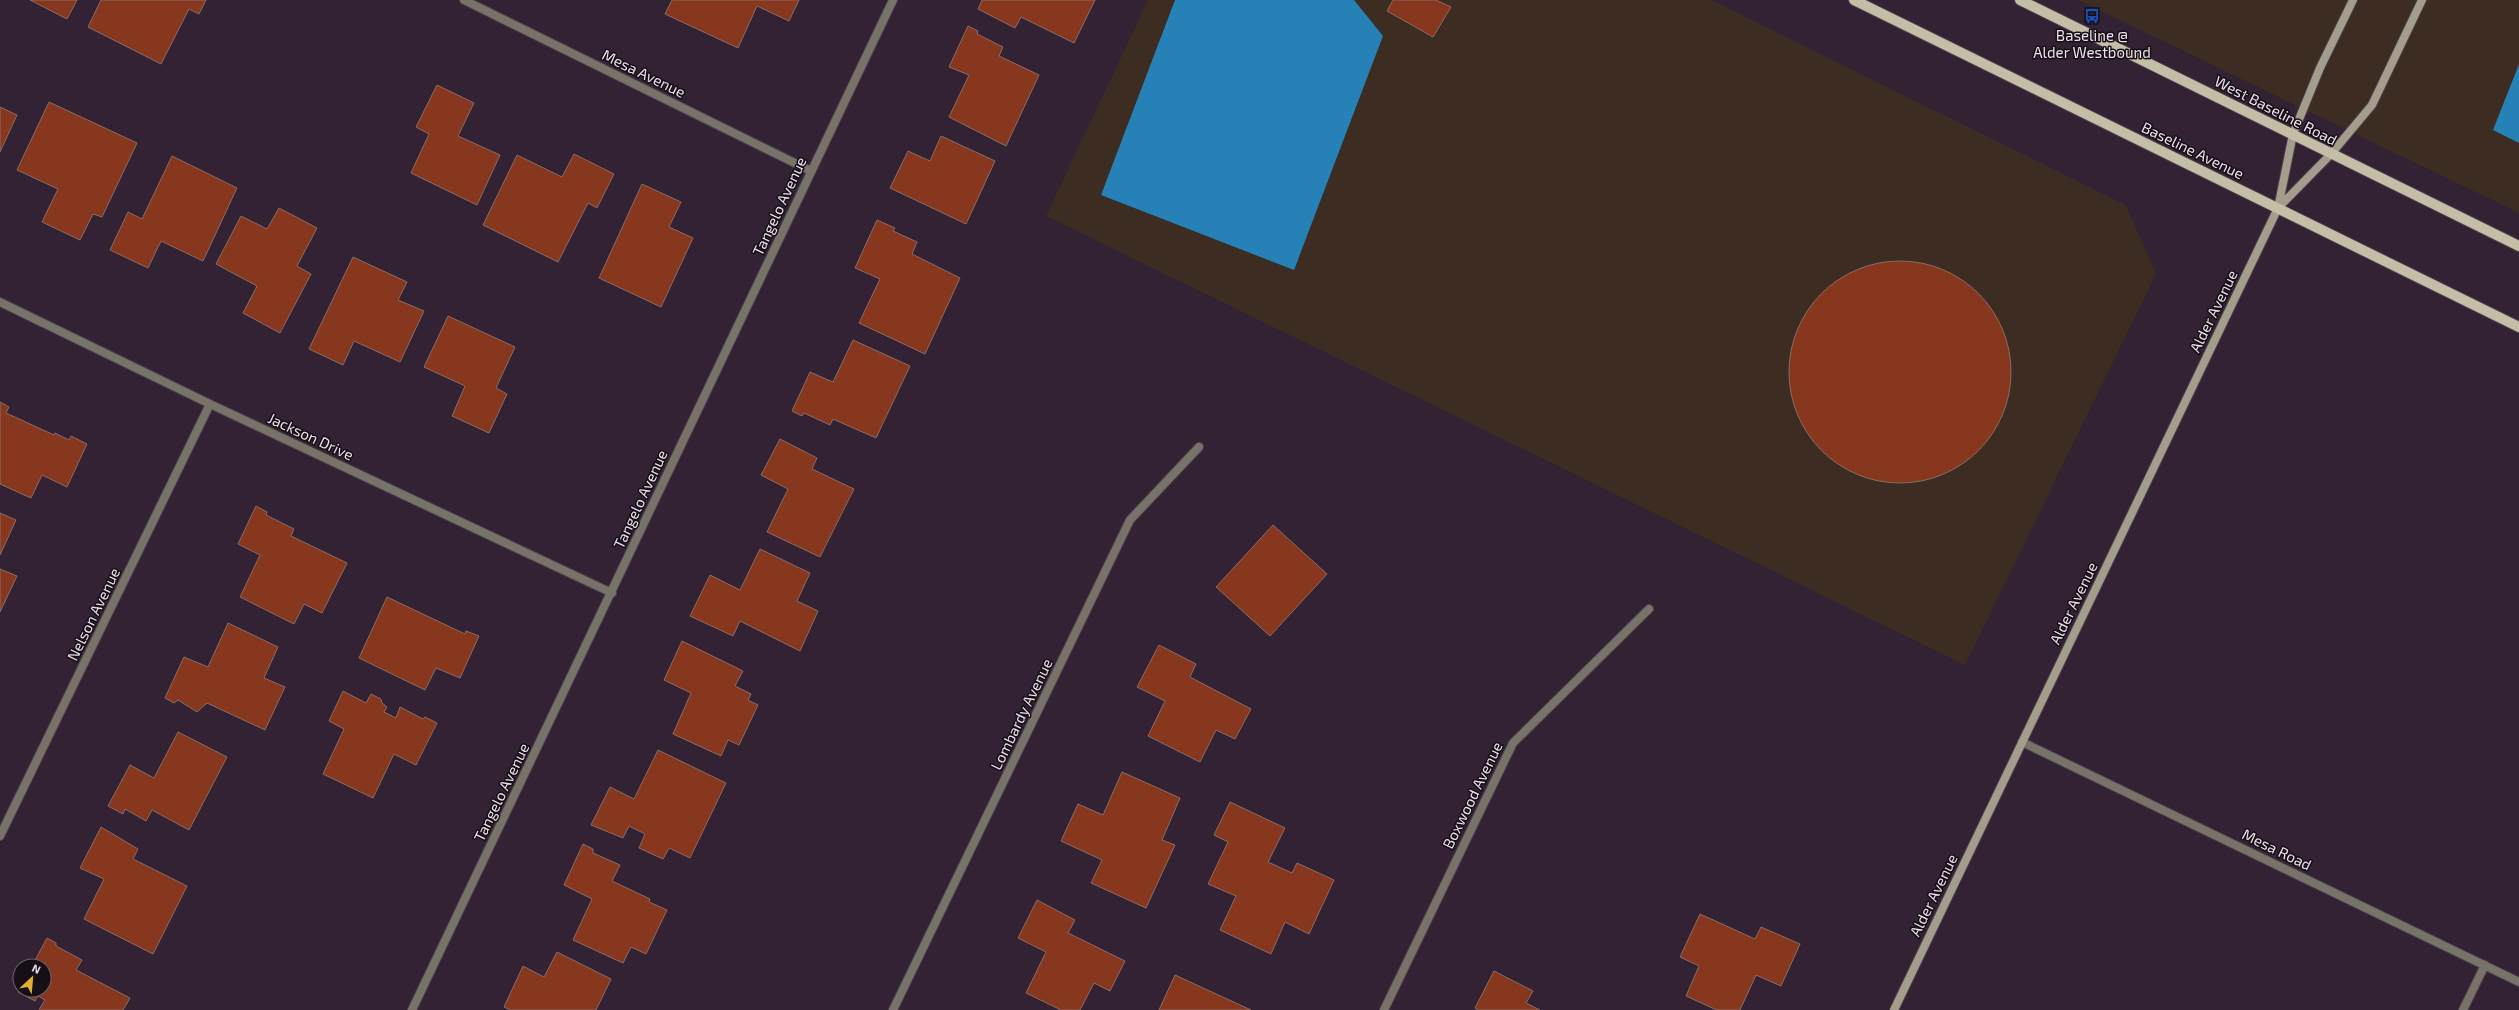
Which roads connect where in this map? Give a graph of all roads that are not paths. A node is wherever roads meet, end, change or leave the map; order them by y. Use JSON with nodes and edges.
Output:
{"nodes":[{"id":1,"x":464,"y":0,"type":"edge"},
{"id":2,"x":893,"y":0,"type":"edge"},
{"id":3,"x":1854,"y":0,"type":"edge"},
{"id":4,"x":2020,"y":0,"type":"edge"},
{"id":5,"x":2353,"y":0,"type":"edge"},
{"id":6,"x":2422,"y":0,"type":"edge"},
{"id":7,"x":2293,"y":134,"type":"junction"},
{"id":8,"x":2331,"y":154,"type":"junction"},
{"id":9,"x":811,"y":171,"type":"junction"},
{"id":10,"x":2278,"y":208,"type":"junction"},
{"id":11,"x":2519,"y":246,"type":"edge"},
{"id":12,"x":0,"y":302,"type":"edge"},
{"id":13,"x":2519,"y":327,"type":"edge"},
{"id":14,"x":210,"y":404,"type":"junction"},
{"id":15,"x":1199,"y":448,"type":"dead end"},
{"id":16,"x":612,"y":592,"type":"junction"},
{"id":17,"x":1649,"y":609,"type":"dead end"},
{"id":18,"x":2022,"y":742,"type":"junction"},
{"id":19,"x":0,"y":836,"type":"edge"},
{"id":20,"x":2485,"y":966,"type":"junction"},
{"id":21,"x":2519,"y":982,"type":"edge"},
{"id":22,"x":412,"y":1010,"type":"edge"},
{"id":23,"x":893,"y":1010,"type":"edge"},
{"id":24,"x":1384,"y":1010,"type":"edge"},
{"id":25,"x":1894,"y":1010,"type":"edge"},
{"id":26,"x":2463,"y":1010,"type":"edge"}],
"edges":[{"from":1,"to":9,"type":"street","name":"Mesa Avenue"},
{"from":2,"to":9,"type":"street","name":"Tangelo Avenue"},
{"from":3,"to":10,"type":"main road","name":"Baseline Avenue"},
{"from":4,"to":7,"type":"main road","name":"West Baseline Road"},
{"from":5,"to":7,"type":"main road","name":"Alder Avenue"},
{"from":6,"to":8,"type":"main road","name":"Alder Avenue"},
{"from":7,"to":8,"type":"main road","name":"West Baseline Road"},
{"from":7,"to":10,"type":"main road","name":"Alder Avenue"},
{"from":8,"to":10,"type":"main road","name":"Alder Avenue"},
{"from":8,"to":11,"type":"main road","name":"West Baseline Road"},
{"from":9,"to":16,"type":"street","name":"Tangelo Avenue"},
{"from":10,"to":13,"type":"main road","name":"Baseline Avenue"},
{"from":10,"to":18,"type":"main road","name":"Alder Avenue"},
{"from":12,"to":14,"type":"street","name":"Jackson Drive"},
{"from":14,"to":16,"type":"street","name":"Jackson Drive"},
{"from":14,"to":19,"type":"street","name":"Nelson Avenue"},
{"from":15,"to":23,"type":"street","name":"Lombardy Avenue"},
{"from":16,"to":22,"type":"street","name":"Tangelo Avenue"},
{"from":17,"to":24,"type":"street","name":"Boxwood Avenue"},
{"from":18,"to":20,"type":"street","name":"Mesa Road"},
{"from":18,"to":25,"type":"main road","name":"Alder Avenue"},
{"from":20,"to":21,"type":"street","name":"Mesa Road"},
{"from":20,"to":26,"type":"street"}]}
